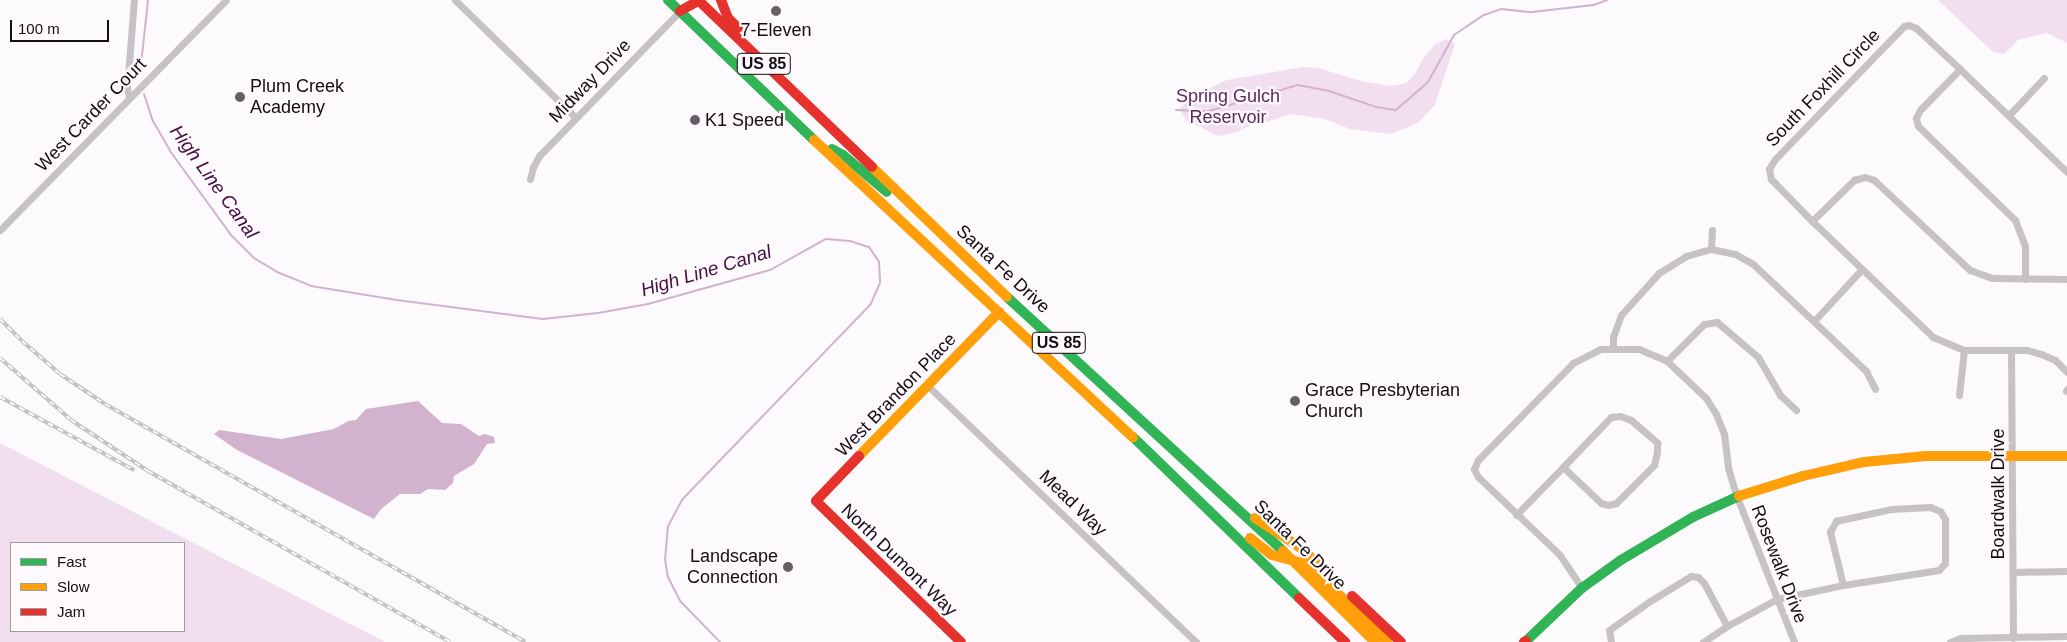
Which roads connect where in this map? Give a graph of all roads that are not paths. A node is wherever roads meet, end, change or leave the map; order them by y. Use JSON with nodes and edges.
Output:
{"nodes":[{"id":1,"x":134,"y":0,"type":"edge"},
{"id":2,"x":226,"y":0,"type":"edge"},
{"id":3,"x":455,"y":0,"type":"edge"},
{"id":4,"x":668,"y":0,"type":"edge"},
{"id":5,"x":688,"y":0,"type":"edge"},
{"id":6,"x":699,"y":0,"type":"edge"},
{"id":7,"x":721,"y":0,"type":"edge"},
{"id":8,"x":680,"y":11,"type":"junction"},
{"id":9,"x":1960,"y":69,"type":"junction"},
{"id":10,"x":2044,"y":78,"type":"dead end"},
{"id":11,"x":129,"y":97,"type":"junction"},
{"id":12,"x":2009,"y":115,"type":"junction"},
{"id":13,"x":574,"y":117,"type":"junction"},
{"id":14,"x":829,"y":126,"type":"junction"},
{"id":15,"x":812,"y":137,"type":"junction"},
{"id":16,"x":2067,"y":172,"type":"edge"},
{"id":17,"x":530,"y":179,"type":"dead end"},
{"id":18,"x":1812,"y":221,"type":"junction"},
{"id":19,"x":0,"y":230,"type":"edge"},
{"id":20,"x":1712,"y":230,"type":"dead end"},
{"id":21,"x":1711,"y":250,"type":"junction"},
{"id":22,"x":1861,"y":270,"type":"junction"},
{"id":23,"x":2025,"y":279,"type":"junction"},
{"id":24,"x":2067,"y":279,"type":"edge"},
{"id":25,"x":1000,"y":312,"type":"junction"},
{"id":26,"x":1814,"y":321,"type":"junction"},
{"id":27,"x":1040,"y":326,"type":"junction"},
{"id":28,"x":1613,"y":347,"type":"junction"},
{"id":29,"x":1964,"y":350,"type":"junction"},
{"id":30,"x":2010,"y":350,"type":"junction"},
{"id":31,"x":1667,"y":361,"type":"junction"},
{"id":32,"x":2067,"y":372,"type":"edge"},
{"id":33,"x":928,"y":386,"type":"junction"},
{"id":34,"x":1875,"y":388,"type":"dead end"},
{"id":35,"x":1084,"y":390,"type":"junction"},
{"id":36,"x":1959,"y":395,"type":"dead end"},
{"id":37,"x":1796,"y":410,"type":"dead end"},
{"id":38,"x":2067,"y":456,"type":"edge"},
{"id":39,"x":2013,"y":457,"type":"junction"},
{"id":40,"x":1563,"y":467,"type":"junction"},
{"id":41,"x":1737,"y":497,"type":"junction"},
{"id":42,"x":816,"y":501,"type":"joint"},
{"id":43,"x":1245,"y":514,"type":"junction"},
{"id":44,"x":1516,"y":515,"type":"junction"},
{"id":45,"x":1290,"y":560,"type":"junction"},
{"id":46,"x":2067,"y":571,"type":"edge"},
{"id":47,"x":2013,"y":572,"type":"junction"},
{"id":48,"x":1843,"y":585,"type":"junction"},
{"id":49,"x":1582,"y":588,"type":"junction"},
{"id":50,"x":1777,"y":599,"type":"junction"},
{"id":51,"x":1727,"y":626,"type":"junction"},
{"id":52,"x":2067,"y":636,"type":"edge"},
{"id":53,"x":2013,"y":638,"type":"junction"},
{"id":54,"x":961,"y":642,"type":"edge"},
{"id":55,"x":1196,"y":642,"type":"edge"},
{"id":56,"x":1345,"y":642,"type":"edge"},
{"id":57,"x":1375,"y":642,"type":"edge"},
{"id":58,"x":1387,"y":642,"type":"edge"},
{"id":59,"x":1401,"y":642,"type":"edge"},
{"id":60,"x":1525,"y":642,"type":"edge"},
{"id":61,"x":1611,"y":642,"type":"edge"},
{"id":62,"x":1703,"y":642,"type":"edge"},
{"id":63,"x":1794,"y":642,"type":"edge"},
{"id":64,"x":1950,"y":642,"type":"edge"}],
"edges":[{"from":1,"to":11,"type":"street"},
{"from":2,"to":11,"type":"street","name":"West Carder Court"},
{"from":3,"to":13,"type":"street"},
{"from":4,"to":8,"type":"main road","name":"Santa Fe Drive","number":"US 85"},
{"from":5,"to":8,"type":"main road"},
{"from":6,"to":8,"type":"main road"},
{"from":6,"to":14,"type":"main road","name":"Santa Fe Drive","number":"US 85"},
{"from":7,"to":14,"type":"main road"},
{"from":8,"to":13,"type":"street","name":"Midway Drive"},
{"from":8,"to":15,"type":"main road","name":"Santa Fe Drive","number":"US 85"},
{"from":9,"to":12,"type":"street","name":"South Foxhill Circle"},
{"from":9,"to":18,"type":"street","name":"South Foxhill Circle"},
{"from":9,"to":23,"type":"street"},
{"from":10,"to":12,"type":"street"},
{"from":11,"to":19,"type":"street","name":"West Carder Court"},
{"from":12,"to":16,"type":"street","name":"South Foxhill Circle"},
{"from":13,"to":17,"type":"street","name":"Midway Drive"},
{"from":14,"to":27,"type":"main road","name":"Santa Fe Drive","number":"US 85"},
{"from":15,"to":25,"type":"main road","name":"Santa Fe Drive","number":"US 85"},
{"from":15,"to":27,"type":"main road"},
{"from":18,"to":22,"type":"street","name":"South Foxhill Circle"},
{"from":18,"to":23,"type":"street"},
{"from":20,"to":21,"type":"street"},
{"from":21,"to":26,"type":"street"},
{"from":21,"to":28,"type":"street"},
{"from":22,"to":26,"type":"street"},
{"from":22,"to":29,"type":"street","name":"South Foxhill Circle"},
{"from":23,"to":24,"type":"street"},
{"from":25,"to":33,"type":"main road","name":"West Brandon Place"},
{"from":25,"to":35,"type":"main road","name":"Santa Fe Drive","number":"US 85"},
{"from":26,"to":34,"type":"street"},
{"from":27,"to":43,"type":"main road","name":"Santa Fe Drive","number":"US 85"},
{"from":28,"to":31,"type":"street"},
{"from":28,"to":44,"type":"street"},
{"from":29,"to":30,"type":"street","name":"South Foxhill Circle"},
{"from":29,"to":36,"type":"street"},
{"from":30,"to":32,"type":"street","name":"South Foxhill Circle"},
{"from":30,"to":39,"type":"street","name":"Boardwalk Drive"},
{"from":31,"to":37,"type":"street"},
{"from":31,"to":41,"type":"street","name":"Rosewalk Drive"},
{"from":33,"to":42,"type":"main road","name":"West Brandon Place"},
{"from":33,"to":55,"type":"street","name":"Mead Way"},
{"from":35,"to":45,"type":"main road"},
{"from":35,"to":56,"type":"main road","name":"Santa Fe Drive","number":"US 85"},
{"from":38,"to":39,"type":"main road"},
{"from":39,"to":41,"type":"main road"},
{"from":39,"to":47,"type":"street","name":"Boardwalk Drive"},
{"from":40,"to":40,"type":"street"},
{"from":40,"to":44,"type":"street"},
{"from":41,"to":49,"type":"main road"},
{"from":41,"to":50,"type":"street","name":"Rosewalk Drive"},
{"from":42,"to":54,"type":"main road","name":"North Dumont Way"},
{"from":43,"to":45,"type":"main road","name":"Santa Fe Drive","number":"US 85"},
{"from":43,"to":59,"type":"main road"},
{"from":44,"to":49,"type":"street"},
{"from":45,"to":57,"type":"main road","name":"Santa Fe Drive","number":"US 85"},
{"from":45,"to":58,"type":"main road"},
{"from":46,"to":47,"type":"street"},
{"from":47,"to":53,"type":"street","name":"Boardwalk Drive"},
{"from":48,"to":48,"type":"street"},
{"from":48,"to":50,"type":"street"},
{"from":49,"to":60,"type":"main road"},
{"from":50,"to":51,"type":"street"},
{"from":50,"to":63,"type":"street","name":"Rosewalk Drive"},
{"from":51,"to":61,"type":"street"},
{"from":51,"to":62,"type":"street"},
{"from":52,"to":53,"type":"street"},
{"from":53,"to":64,"type":"street"}]}
